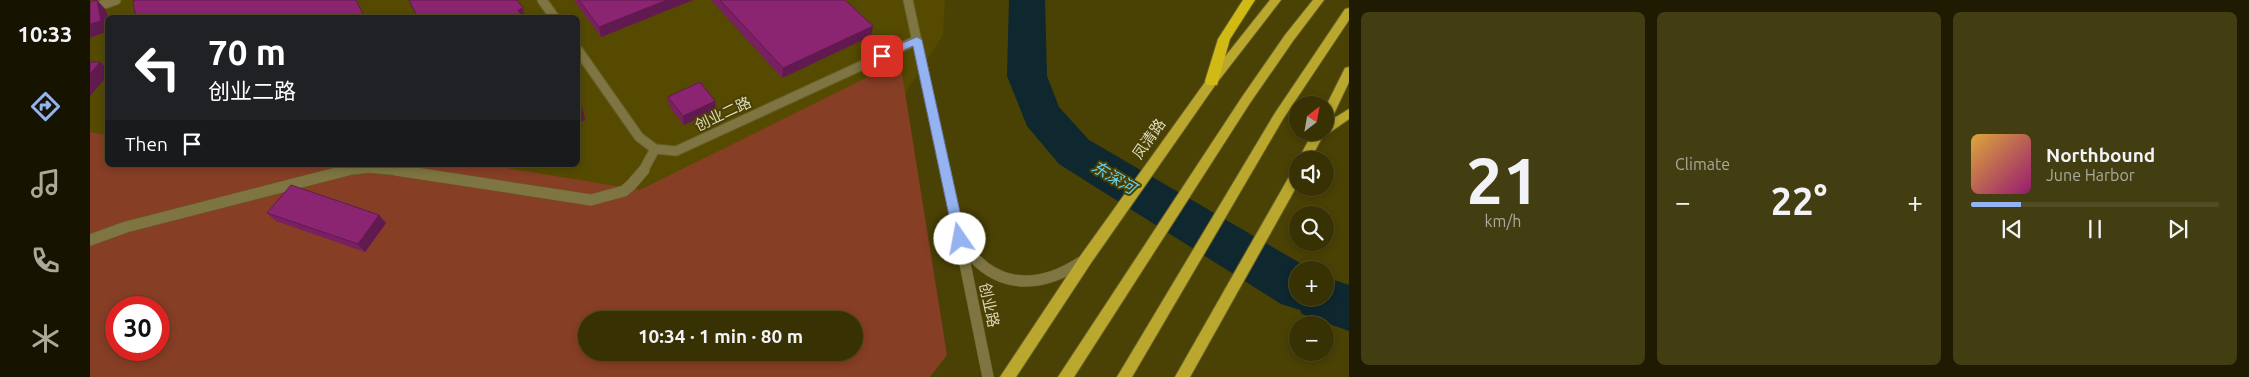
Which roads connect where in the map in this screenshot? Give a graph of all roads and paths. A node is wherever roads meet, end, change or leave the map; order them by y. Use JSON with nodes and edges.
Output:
{"nodes":[{"id":1,"x":116,"y":0,"type":"edge"},
{"id":2,"x":542,"y":0,"type":"edge"},
{"id":3,"x":908,"y":0,"type":"edge"},
{"id":4,"x":1249,"y":0,"type":"edge"},
{"id":5,"x":1276,"y":0,"type":"edge"},
{"id":6,"x":1319,"y":0,"type":"edge"},
{"id":7,"x":90,"y":8,"type":"edge"},
{"id":8,"x":1349,"y":12,"type":"edge"},
{"id":9,"x":553,"y":15,"type":"edge"},
{"id":10,"x":917,"y":40,"type":"junction"},
{"id":11,"x":580,"y":53,"type":"edge"},
{"id":12,"x":1349,"y":71,"type":"edge"},
{"id":13,"x":1212,"y":81,"type":"junction"},
{"id":14,"x":1334,"y":102,"type":"edge"},
{"id":15,"x":1349,"y":113,"type":"edge"},
{"id":16,"x":1334,"y":124,"type":"edge"},
{"id":17,"x":655,"y":149,"type":"junction"},
{"id":18,"x":1289,"y":188,"type":"edge"},
{"id":19,"x":960,"y":239,"type":"junction"},
{"id":20,"x":90,"y":240,"type":"edge"},
{"id":21,"x":1086,"y":259,"type":"junction"},
{"id":22,"x":988,"y":377,"type":"edge"},
{"id":23,"x":1007,"y":377,"type":"edge"},
{"id":24,"x":1065,"y":377,"type":"edge"},
{"id":25,"x":1124,"y":377,"type":"edge"},
{"id":26,"x":1182,"y":377,"type":"edge"}],
"edges":[{"from":1,"to":7,"type":"street"},
{"from":2,"to":9,"type":"street"},
{"from":3,"to":10,"type":"street","name":"创业路"},
{"from":4,"to":13,"type":"highway"},
{"from":5,"to":13,"type":"main road","name":"凤清路"},
{"from":6,"to":24,"type":"main road"},
{"from":8,"to":25,"type":"main road"},
{"from":10,"to":17,"type":"street","name":"创业二路"},
{"from":10,"to":19,"type":"street","name":"创业路"},
{"from":11,"to":17,"type":"street"},
{"from":12,"to":14,"type":"main road"},
{"from":13,"to":21,"type":"main road","name":"凤清路"},
{"from":15,"to":16,"type":"main road"},
{"from":17,"to":20,"type":"street"},
{"from":18,"to":26,"type":"main road"},
{"from":19,"to":21,"type":"street","name":"创业路"},
{"from":19,"to":22,"type":"street","name":"创业路"},
{"from":21,"to":23,"type":"main road","name":"凤清路"}]}
